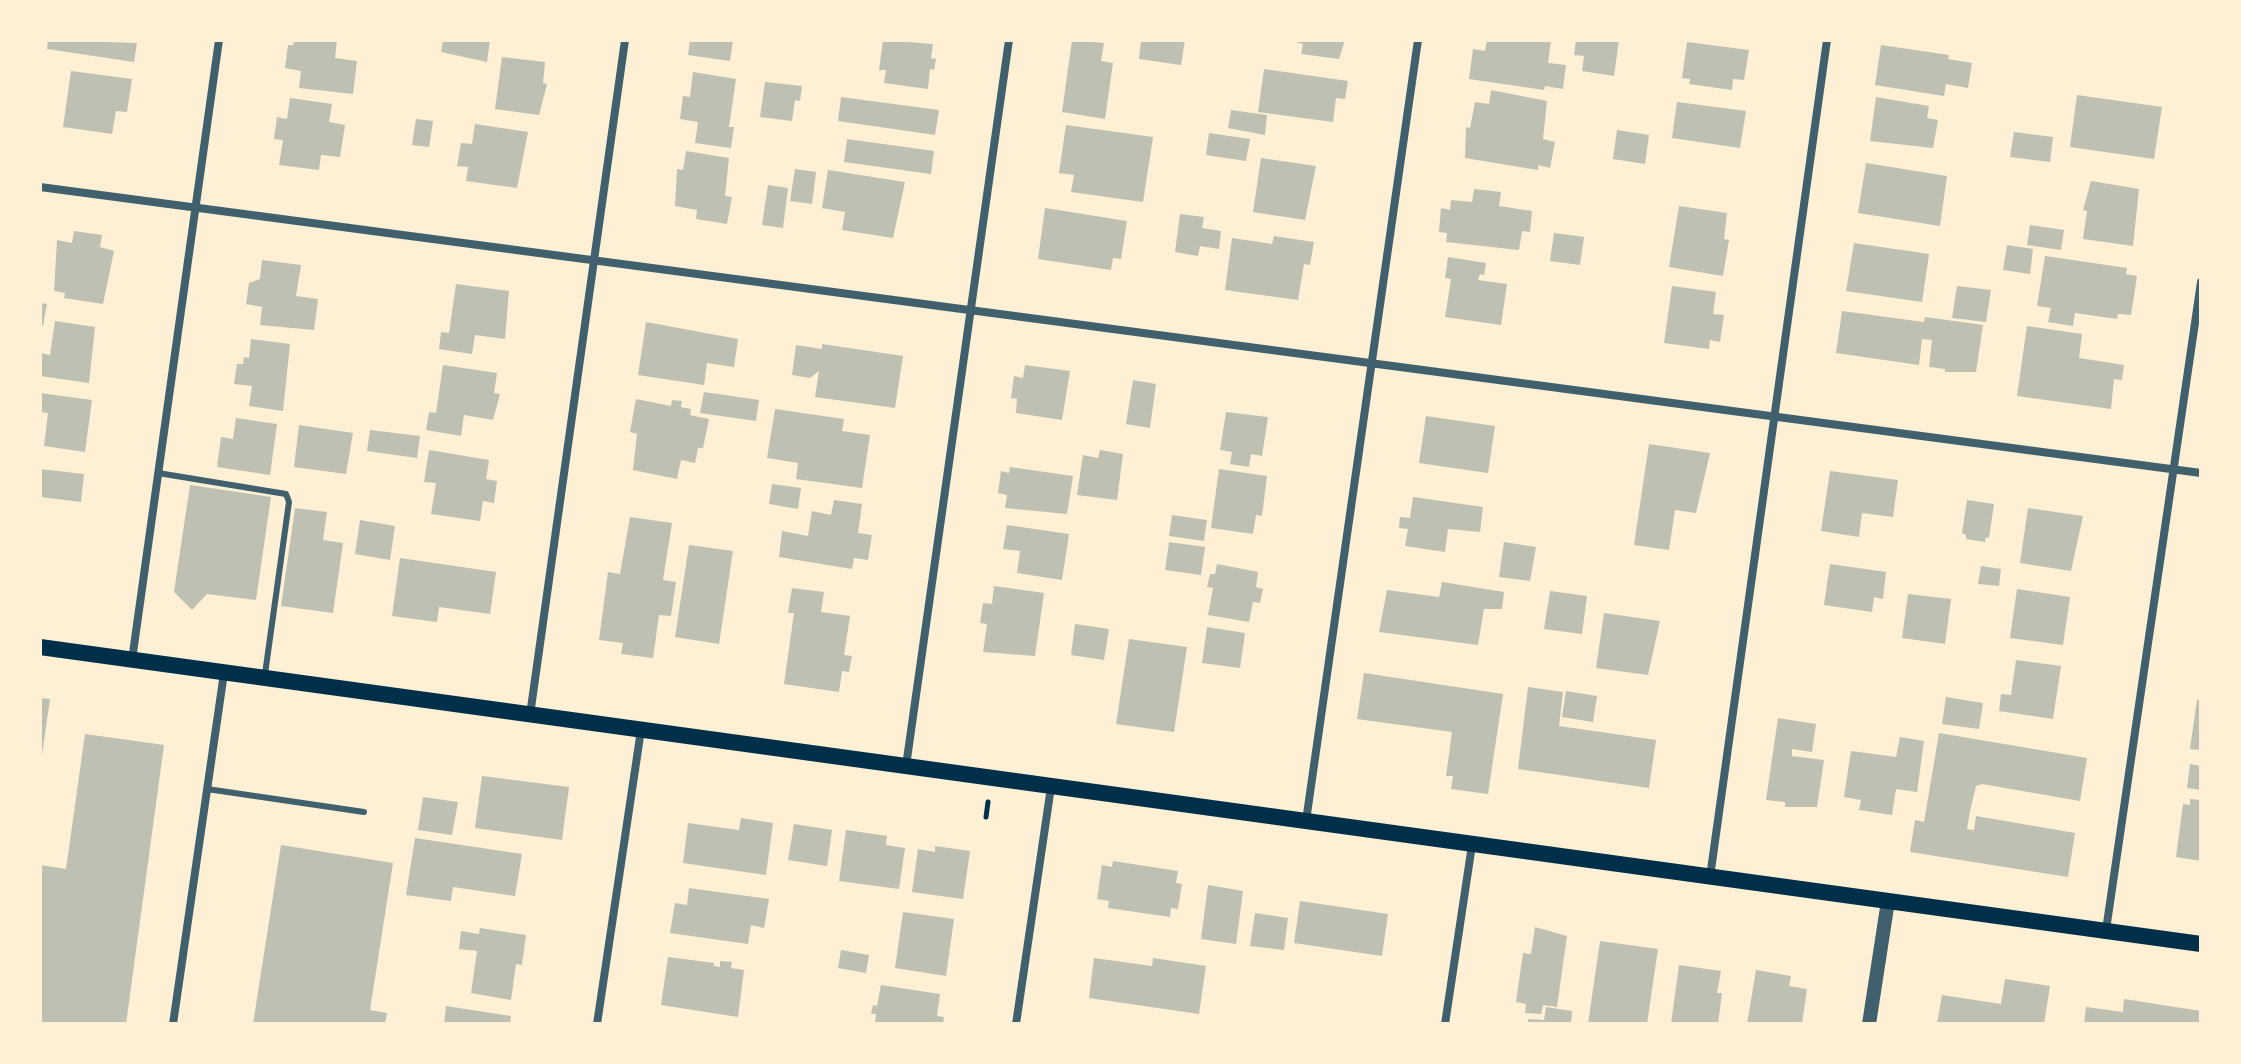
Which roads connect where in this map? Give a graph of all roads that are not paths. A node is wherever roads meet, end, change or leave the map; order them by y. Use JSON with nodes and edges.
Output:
{"nodes":[{"id":1,"x":219,"y":40,"type":"edge"},
{"id":2,"x":625,"y":40,"type":"edge"},
{"id":3,"x":1009,"y":40,"type":"edge"},
{"id":4,"x":1418,"y":40,"type":"edge"},
{"id":5,"x":1827,"y":40,"type":"edge"},
{"id":6,"x":40,"y":187,"type":"edge"},
{"id":7,"x":195,"y":207,"type":"junction"},
{"id":8,"x":594,"y":261,"type":"junction"},
{"id":9,"x":2201,"y":282,"type":"edge"},
{"id":10,"x":970,"y":308,"type":"junction"},
{"id":11,"x":1372,"y":364,"type":"junction"},
{"id":12,"x":1773,"y":416,"type":"junction"},
{"id":13,"x":2174,"y":470,"type":"junction"},
{"id":14,"x":158,"y":473,"type":"junction"},
{"id":15,"x":2201,"y":473,"type":"edge"},
{"id":16,"x":40,"y":647,"type":"edge"},
{"id":17,"x":132,"y":660,"type":"junction"},
{"id":18,"x":224,"y":673,"type":"junction"},
{"id":19,"x":265,"y":678,"type":"junction"},
{"id":20,"x":530,"y":715,"type":"junction"},
{"id":21,"x":641,"y":730,"type":"junction"},
{"id":22,"x":906,"y":766,"type":"junction"},
{"id":23,"x":1051,"y":787,"type":"junction"},
{"id":24,"x":207,"y":789,"type":"junction"},
{"id":25,"x":364,"y":812,"type":"dead end"},
{"id":26,"x":1306,"y":821,"type":"junction"},
{"id":27,"x":1472,"y":845,"type":"junction"},
{"id":28,"x":1710,"y":877,"type":"junction"},
{"id":29,"x":1888,"y":901,"type":"junction"},
{"id":30,"x":2106,"y":931,"type":"junction"},
{"id":31,"x":2201,"y":944,"type":"edge"},
{"id":32,"x":173,"y":1024,"type":"edge"},
{"id":33,"x":597,"y":1024,"type":"edge"},
{"id":34,"x":1016,"y":1024,"type":"edge"},
{"id":35,"x":1445,"y":1024,"type":"edge"},
{"id":36,"x":1869,"y":1024,"type":"edge"}],
"edges":[{"from":1,"to":7,"type":"street"},
{"from":2,"to":8,"type":"street"},
{"from":3,"to":10,"type":"street"},
{"from":4,"to":11,"type":"street"},
{"from":5,"to":12,"type":"street"},
{"from":6,"to":7,"type":"street"},
{"from":7,"to":8,"type":"street"},
{"from":7,"to":14,"type":"street"},
{"from":8,"to":10,"type":"street"},
{"from":8,"to":20,"type":"street"},
{"from":9,"to":13,"type":"street"},
{"from":10,"to":11,"type":"street"},
{"from":10,"to":22,"type":"street"},
{"from":11,"to":12,"type":"street"},
{"from":11,"to":26,"type":"street"},
{"from":12,"to":13,"type":"street"},
{"from":12,"to":28,"type":"street"},
{"from":13,"to":15,"type":"street"},
{"from":13,"to":30,"type":"street"},
{"from":14,"to":17,"type":"street"},
{"from":14,"to":19,"type":"lane"},
{"from":16,"to":17,"type":"main road"},
{"from":17,"to":18,"type":"main road"},
{"from":18,"to":19,"type":"main road"},
{"from":18,"to":24,"type":"street"},
{"from":19,"to":20,"type":"main road"},
{"from":20,"to":21,"type":"main road"},
{"from":21,"to":22,"type":"main road"},
{"from":21,"to":33,"type":"street"},
{"from":22,"to":23,"type":"main road"},
{"from":23,"to":26,"type":"main road"},
{"from":23,"to":34,"type":"street"},
{"from":24,"to":25,"type":"lane"},
{"from":24,"to":32,"type":"street"},
{"from":26,"to":27,"type":"main road"},
{"from":27,"to":28,"type":"main road"},
{"from":27,"to":35,"type":"street"},
{"from":28,"to":29,"type":"main road"},
{"from":29,"to":30,"type":"main road"},
{"from":29,"to":36,"type":"street"},
{"from":30,"to":31,"type":"main road"}]}
